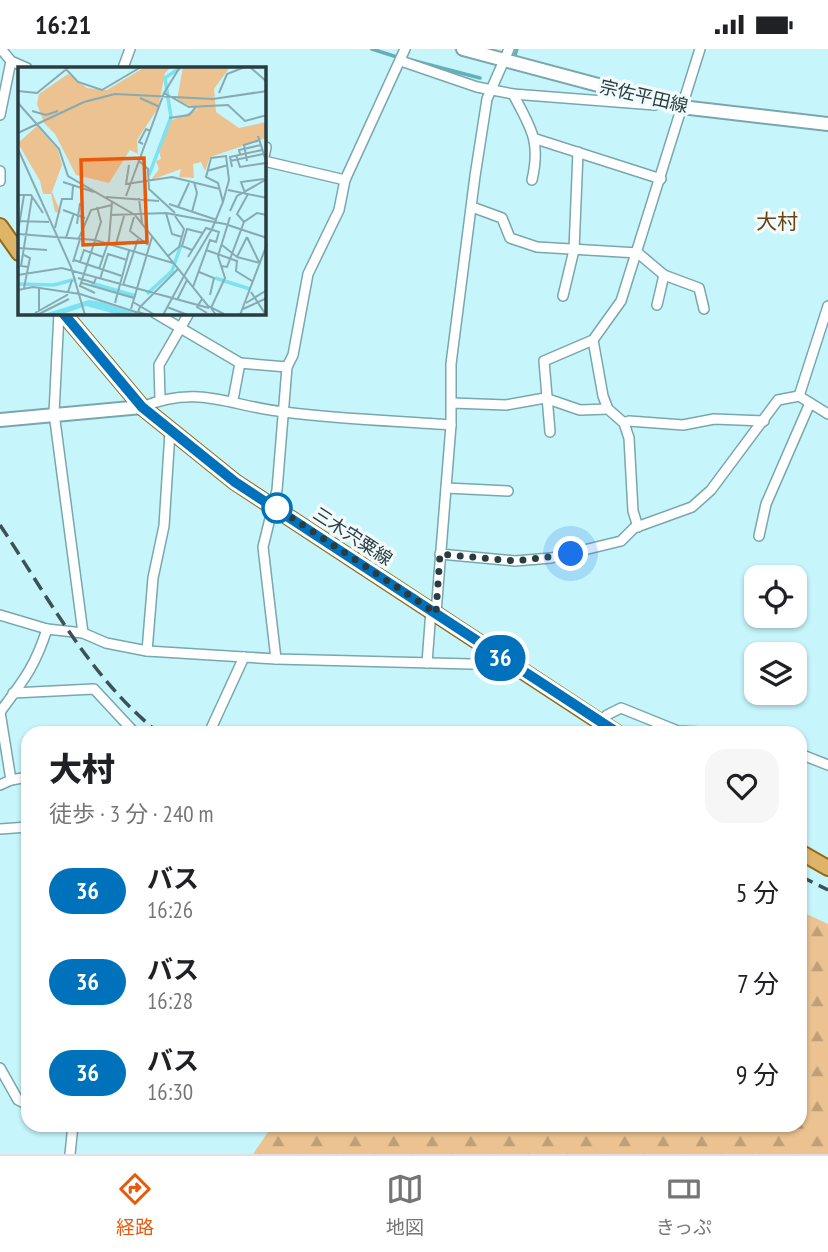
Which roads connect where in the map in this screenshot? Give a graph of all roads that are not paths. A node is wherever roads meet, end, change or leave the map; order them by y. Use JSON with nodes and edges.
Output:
{"nodes":[{"id":1,"x":1,"y":49,"type":"edge"},
{"id":2,"x":130,"y":49,"type":"edge"},
{"id":3,"x":405,"y":49,"type":"edge"},
{"id":4,"x":463,"y":49,"type":"edge"},
{"id":5,"x":700,"y":49,"type":"edge"},
{"id":6,"x":508,"y":54,"type":"edge"},
{"id":7,"x":11,"y":61,"type":"junction"},
{"id":8,"x":401,"y":61,"type":"junction"},
{"id":9,"x":25,"y":67,"type":"edge"},
{"id":10,"x":123,"y":67,"type":"edge"},
{"id":11,"x":492,"y":90,"type":"junction"},
{"id":12,"x":513,"y":94,"type":"junction"},
{"id":13,"x":681,"y":107,"type":"junction"},
{"id":14,"x":0,"y":115,"type":"edge"},
{"id":15,"x":828,"y":124,"type":"edge"},
{"id":16,"x":536,"y":139,"type":"junction"},
{"id":17,"x":578,"y":152,"type":"junction"},
{"id":18,"x":266,"y":155,"type":"edge"},
{"id":19,"x":0,"y":171,"type":"edge"},
{"id":20,"x":661,"y":179,"type":"junction"},
{"id":21,"x":345,"y":180,"type":"junction"},
{"id":22,"x":532,"y":180,"type":"dead end"},
{"id":23,"x":0,"y":181,"type":"edge"},
{"id":24,"x":472,"y":207,"type":"junction"},
{"id":25,"x":0,"y":226,"type":"edge"},
{"id":26,"x":574,"y":250,"type":"junction"},
{"id":27,"x":18,"y":251,"type":"edge"},
{"id":28,"x":638,"y":253,"type":"junction"},
{"id":29,"x":664,"y":275,"type":"junction"},
{"id":30,"x":563,"y":296,"type":"dead end"},
{"id":31,"x":657,"y":305,"type":"dead end"},
{"id":32,"x":828,"y":306,"type":"edge"},
{"id":33,"x":704,"y":309,"type":"dead end"},
{"id":34,"x":61,"y":315,"type":"edge"},
{"id":35,"x":63,"y":315,"type":"edge"},
{"id":36,"x":159,"y":315,"type":"edge"},
{"id":37,"x":188,"y":315,"type":"edge"},
{"id":38,"x":183,"y":328,"type":"junction"},
{"id":39,"x":593,"y":340,"type":"junction"},
{"id":40,"x":240,"y":363,"type":"junction"},
{"id":41,"x":287,"y":366,"type":"junction"},
{"id":42,"x":799,"y":396,"type":"junction"},
{"id":43,"x":545,"y":398,"type":"junction"},
{"id":44,"x":160,"y":399,"type":"junction"},
{"id":45,"x":233,"y":400,"type":"junction"},
{"id":46,"x":452,"y":403,"type":"junction"},
{"id":47,"x":810,"y":403,"type":"junction"},
{"id":48,"x":142,"y":407,"type":"junction"},
{"id":49,"x":608,"y":409,"type":"junction"},
{"id":50,"x":283,"y":412,"type":"junction"},
{"id":51,"x":54,"y":413,"type":"junction"},
{"id":52,"x":828,"y":414,"type":"edge"},
{"id":53,"x":0,"y":420,"type":"edge"},
{"id":54,"x":764,"y":421,"type":"junction"},
{"id":55,"x":624,"y":423,"type":"junction"},
{"id":56,"x":451,"y":425,"type":"junction"},
{"id":57,"x":170,"y":432,"type":"junction"},
{"id":58,"x":550,"y":432,"type":"dead end"},
{"id":59,"x":446,"y":488,"type":"junction"},
{"id":60,"x":508,"y":491,"type":"dead end"},
{"id":61,"x":274,"y":506,"type":"junction"},
{"id":62,"x":638,"y":527,"type":"junction"},
{"id":63,"x":758,"y":536,"type":"dead end"},
{"id":64,"x":440,"y":554,"type":"junction"},
{"id":65,"x":433,"y":612,"type":"junction"},
{"id":66,"x":0,"y":615,"type":"edge"},
{"id":67,"x":47,"y":629,"type":"junction"},
{"id":68,"x":83,"y":633,"type":"junction"},
{"id":69,"x":147,"y":651,"type":"junction"},
{"id":70,"x":244,"y":657,"type":"junction"},
{"id":71,"x":276,"y":659,"type":"junction"},
{"id":72,"x":427,"y":663,"type":"junction"},
{"id":73,"x":510,"y":665,"type":"junction"},
{"id":74,"x":13,"y":694,"type":"junction"},
{"id":75,"x":0,"y":712,"type":"edge"},
{"id":76,"x":601,"y":722,"type":"junction"},
{"id":77,"x":128,"y":726,"type":"edge"},
{"id":78,"x":212,"y":726,"type":"edge"},
{"id":79,"x":607,"y":726,"type":"edge"},
{"id":80,"x":666,"y":726,"type":"edge"},
{"id":81,"x":807,"y":757,"type":"edge"},
{"id":82,"x":828,"y":765,"type":"edge"},
{"id":83,"x":21,"y":778,"type":"edge"},
{"id":84,"x":11,"y":780,"type":"junction"},
{"id":85,"x":0,"y":785,"type":"edge"},
{"id":86,"x":21,"y":828,"type":"edge"},
{"id":87,"x":0,"y":829,"type":"edge"},
{"id":88,"x":807,"y":856,"type":"edge"},
{"id":89,"x":828,"y":868,"type":"edge"},
{"id":90,"x":0,"y":1067,"type":"edge"},
{"id":91,"x":21,"y":1102,"type":"edge"},
{"id":92,"x":70,"y":1132,"type":"edge"},
{"id":93,"x":70,"y":1154,"type":"edge"}],
"edges":[{"from":1,"to":7,"type":"street"},
{"from":2,"to":10,"type":"street"},
{"from":3,"to":8,"type":"street"},
{"from":4,"to":6,"type":"main road","name":"宗佐平田線"},
{"from":5,"to":13,"type":"street"},
{"from":6,"to":11,"type":"street"},
{"from":6,"to":13,"type":"main road","name":"宗佐平田線"},
{"from":7,"to":9,"type":"street"},
{"from":7,"to":14,"type":"street"},
{"from":8,"to":11,"type":"street"},
{"from":8,"to":21,"type":"street"},
{"from":11,"to":12,"type":"street"},
{"from":11,"to":24,"type":"street"},
{"from":12,"to":13,"type":"street"},
{"from":12,"to":16,"type":"street"},
{"from":13,"to":15,"type":"main road","name":"宗佐平田線"},
{"from":13,"to":20,"type":"street"},
{"from":16,"to":17,"type":"street"},
{"from":16,"to":22,"type":"street"},
{"from":17,"to":20,"type":"street"},
{"from":17,"to":26,"type":"street"},
{"from":18,"to":21,"type":"street"},
{"from":19,"to":23,"type":"street"},
{"from":20,"to":28,"type":"street"},
{"from":21,"to":41,"type":"street"},
{"from":24,"to":26,"type":"street"},
{"from":24,"to":46,"type":"street"},
{"from":25,"to":27,"type":"main road"},
{"from":26,"to":28,"type":"street"},
{"from":26,"to":30,"type":"street"},
{"from":28,"to":29,"type":"street"},
{"from":28,"to":39,"type":"street"},
{"from":29,"to":31,"type":"street"},
{"from":29,"to":33,"type":"street"},
{"from":32,"to":42,"type":"street"},
{"from":34,"to":51,"type":"street"},
{"from":35,"to":48,"type":"main road","name":"三木宍粟線"},
{"from":36,"to":38,"type":"street"},
{"from":37,"to":38,"type":"street"},
{"from":38,"to":40,"type":"street"},
{"from":38,"to":44,"type":"street"},
{"from":39,"to":43,"type":"street"},
{"from":39,"to":49,"type":"street"},
{"from":40,"to":41,"type":"street"},
{"from":40,"to":45,"type":"street"},
{"from":41,"to":50,"type":"street"},
{"from":42,"to":47,"type":"street"},
{"from":42,"to":54,"type":"street"},
{"from":43,"to":46,"type":"street"},
{"from":43,"to":49,"type":"street"},
{"from":43,"to":58,"type":"street"},
{"from":44,"to":45,"type":"street"},
{"from":44,"to":48,"type":"street"},
{"from":45,"to":50,"type":"street"},
{"from":46,"to":56,"type":"street"},
{"from":47,"to":52,"type":"street"},
{"from":47,"to":63,"type":"street"},
{"from":48,"to":51,"type":"main road"},
{"from":48,"to":57,"type":"main road","name":"三木宍粟線"},
{"from":49,"to":55,"type":"street"},
{"from":50,"to":56,"type":"street"},
{"from":50,"to":61,"type":"street"},
{"from":51,"to":53,"type":"main road"},
{"from":51,"to":68,"type":"street"},
{"from":54,"to":55,"type":"street"},
{"from":54,"to":62,"type":"street"},
{"from":55,"to":62,"type":"street"},
{"from":56,"to":59,"type":"street"},
{"from":57,"to":61,"type":"main road","name":"三木宍粟線"},
{"from":57,"to":69,"type":"street"},
{"from":59,"to":60,"type":"street"},
{"from":59,"to":64,"type":"street"},
{"from":61,"to":65,"type":"main road","name":"三木宍粟線"},
{"from":61,"to":71,"type":"street"},
{"from":62,"to":64,"type":"street"},
{"from":64,"to":65,"type":"street"},
{"from":65,"to":72,"type":"street"},
{"from":65,"to":73,"type":"main road","name":"三木宍粟線"},
{"from":66,"to":67,"type":"street"},
{"from":67,"to":68,"type":"street"},
{"from":67,"to":74,"type":"street"},
{"from":68,"to":69,"type":"street"},
{"from":69,"to":70,"type":"street"},
{"from":70,"to":71,"type":"street"},
{"from":70,"to":78,"type":"street"},
{"from":71,"to":72,"type":"street"},
{"from":72,"to":73,"type":"street"},
{"from":73,"to":76,"type":"main road","name":"三木宍粟線"},
{"from":74,"to":75,"type":"street"},
{"from":74,"to":77,"type":"street"},
{"from":75,"to":84,"type":"street"},
{"from":76,"to":79,"type":"main road","name":"三木宍粟線"},
{"from":76,"to":80,"type":"street"},
{"from":81,"to":82,"type":"street"},
{"from":83,"to":84,"type":"street"},
{"from":84,"to":85,"type":"street"},
{"from":86,"to":87,"type":"street"},
{"from":88,"to":89,"type":"main road"},
{"from":90,"to":91,"type":"street"},
{"from":92,"to":93,"type":"street"}]}
